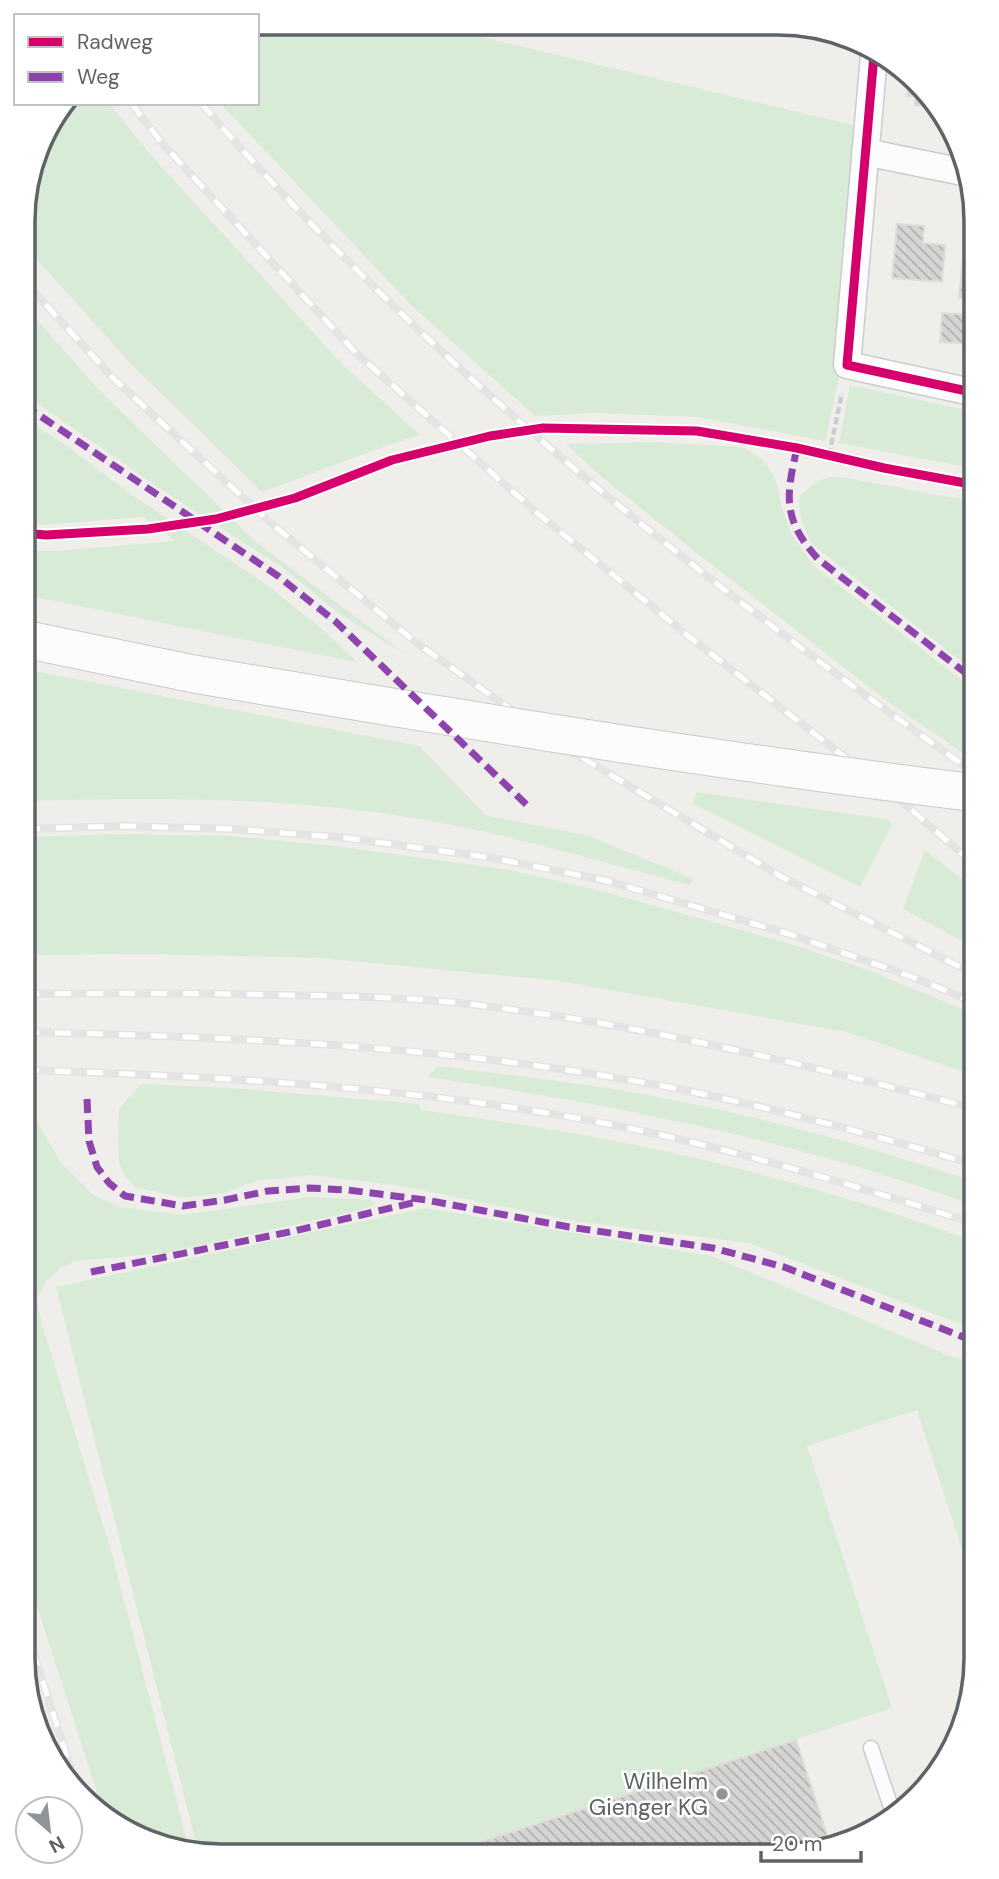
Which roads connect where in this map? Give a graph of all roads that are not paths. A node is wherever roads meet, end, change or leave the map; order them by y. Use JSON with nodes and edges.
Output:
{"nodes":[{"id":1,"x":873,"y":62,"type":"edge"},
{"id":2,"x":865,"y":152,"type":"junction"},
{"id":3,"x":956,"y":171,"type":"edge"},
{"id":4,"x":964,"y":390,"type":"edge"},
{"id":5,"x":35,"y":641,"type":"edge"},
{"id":6,"x":964,"y":792,"type":"edge"},
{"id":7,"x":871,"y":1748,"type":"dead end"},
{"id":8,"x":891,"y":1806,"type":"edge"}],
"edges":[{"from":1,"to":2,"type":"street"},
{"from":2,"to":3,"type":"street"},
{"from":2,"to":4,"type":"street"},
{"from":5,"to":6,"type":"main road","bridge":true},
{"from":7,"to":8,"type":"lane"}]}
